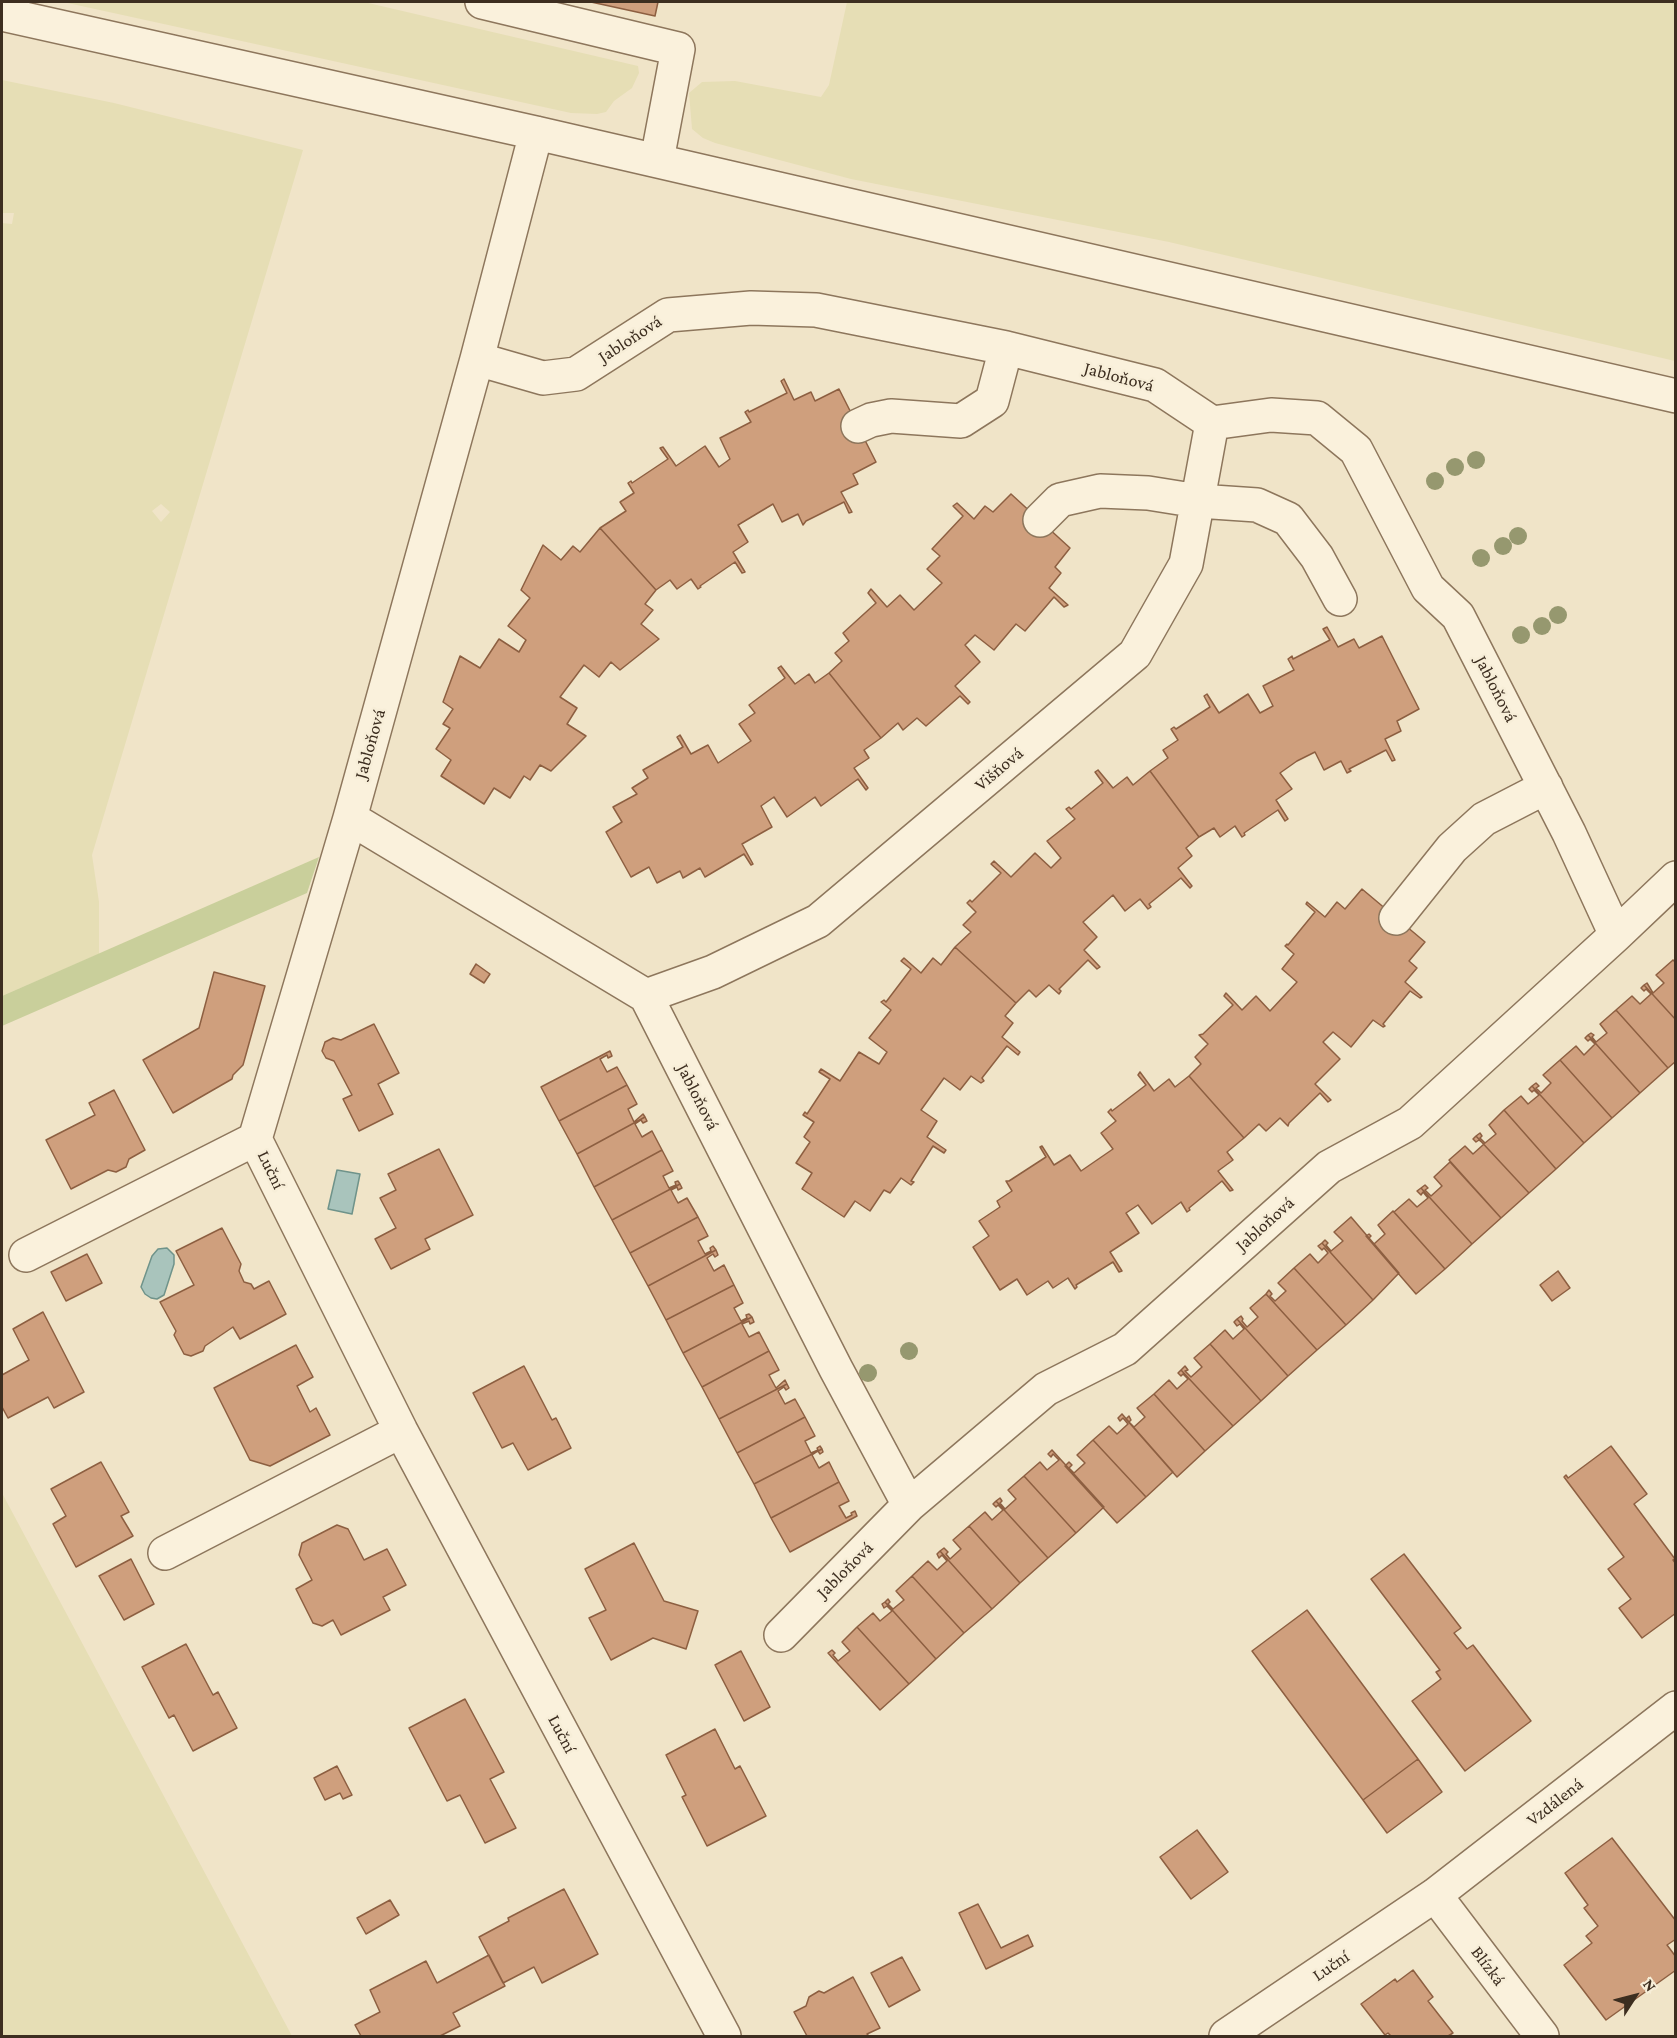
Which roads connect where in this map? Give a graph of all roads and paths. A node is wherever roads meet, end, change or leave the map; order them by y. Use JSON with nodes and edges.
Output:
{"nodes":[{"id":1,"x":482,"y":2,"type":"edge"},
{"id":2,"x":2,"y":14,"type":"edge"},
{"id":3,"x":536,"y":133,"type":"junction"},
{"id":4,"x":657,"y":160,"type":"junction"},
{"id":5,"x":1006,"y":348,"type":"junction"},
{"id":6,"x":477,"y":359,"type":"junction"},
{"id":7,"x":1676,"y":396,"type":"edge"},
{"id":8,"x":1212,"y":423,"type":"junction"},
{"id":9,"x":858,"y":426,"type":"dead end"},
{"id":10,"x":1198,"y":501,"type":"junction"},
{"id":11,"x":1040,"y":520,"type":"dead end"},
{"id":12,"x":1340,"y":599,"type":"dead end"},
{"id":13,"x":1546,"y":787,"type":"junction"},
{"id":14,"x":350,"y":818,"type":"junction"},
{"id":15,"x":1676,"y":878,"type":"edge"},
{"id":16,"x":1396,"y":918,"type":"dead end"},
{"id":17,"x":1616,"y":935,"type":"junction"},
{"id":18,"x":646,"y":996,"type":"junction"},
{"id":19,"x":255,"y":1139,"type":"junction"},
{"id":20,"x":26,"y":1256,"type":"dead end"},
{"id":21,"x":401,"y":1431,"type":"junction"},
{"id":22,"x":909,"y":1505,"type":"junction"},
{"id":23,"x":165,"y":1552,"type":"dead end"},
{"id":24,"x":781,"y":1635,"type":"dead end"},
{"id":25,"x":1676,"y":1708,"type":"edge"},
{"id":26,"x":1435,"y":1895,"type":"junction"},
{"id":27,"x":724,"y":2037,"type":"edge"},
{"id":28,"x":1226,"y":2037,"type":"edge"},
{"id":29,"x":1542,"y":2037,"type":"edge"}],
"edges":[{"from":1,"to":4,"type":"street"},
{"from":2,"to":3,"type":"street"},
{"from":3,"to":4,"type":"street"},
{"from":3,"to":6,"type":"street","name":"Jabloňová"},
{"from":4,"to":7,"type":"street"},
{"from":5,"to":6,"type":"street","name":"Jabloňová"},
{"from":5,"to":8,"type":"street","name":"Jabloňová"},
{"from":5,"to":9,"type":"street"},
{"from":6,"to":14,"type":"street","name":"Jabloňová"},
{"from":8,"to":10,"type":"street","name":"Višňová"},
{"from":8,"to":13,"type":"street","name":"Jabloňová"},
{"from":10,"to":11,"type":"street"},
{"from":10,"to":12,"type":"street"},
{"from":10,"to":18,"type":"street","name":"Višňová"},
{"from":13,"to":16,"type":"street"},
{"from":13,"to":17,"type":"street","name":"Jabloňová"},
{"from":14,"to":18,"type":"street"},
{"from":14,"to":19,"type":"street","name":"Jabloňová"},
{"from":15,"to":17,"type":"street","name":"Jabloňová"},
{"from":17,"to":22,"type":"street","name":"Jabloňová"},
{"from":18,"to":22,"type":"street","name":"Jabloňová"},
{"from":19,"to":20,"type":"street","name":"Luční"},
{"from":19,"to":21,"type":"street","name":"Luční"},
{"from":21,"to":23,"type":"street"},
{"from":21,"to":27,"type":"street","name":"Luční"},
{"from":22,"to":24,"type":"street","name":"Jabloňová"},
{"from":25,"to":26,"type":"street","name":"Vzdálená"},
{"from":26,"to":28,"type":"street","name":"Luční"},
{"from":26,"to":29,"type":"street","name":"Blízká"}]}
